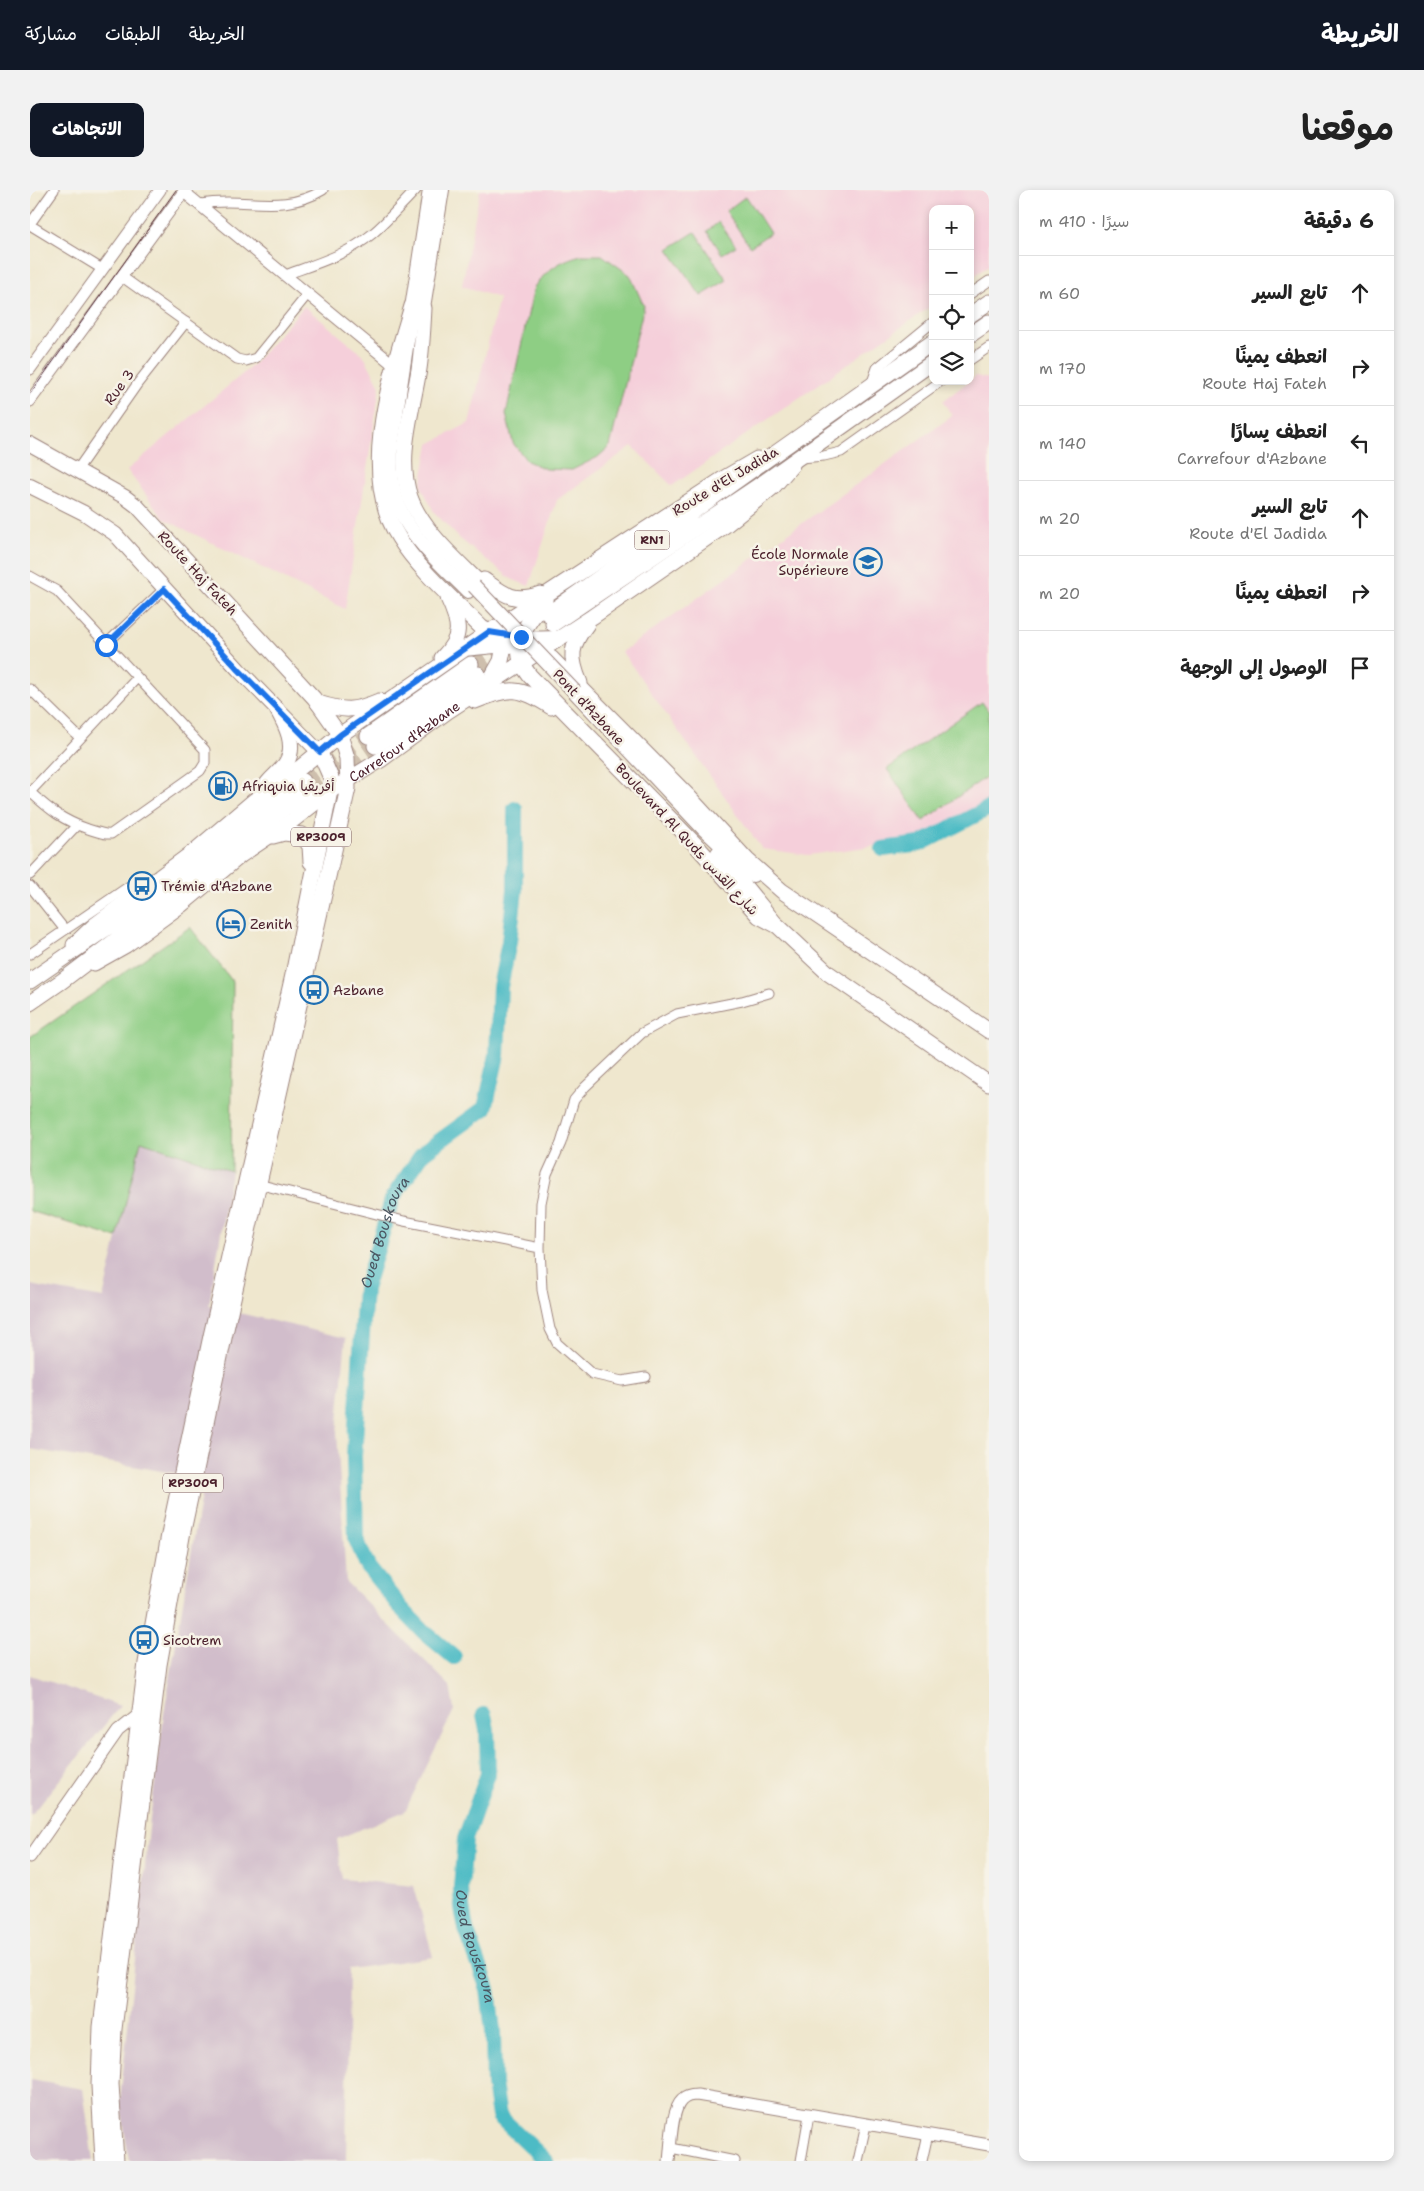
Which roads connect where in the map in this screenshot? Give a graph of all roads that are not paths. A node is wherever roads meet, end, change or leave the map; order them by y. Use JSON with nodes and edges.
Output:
{"nodes":[{"id":1,"x":54,"y":190,"type":"edge"},
{"id":2,"x":160,"y":190,"type":"edge"},
{"id":3,"x":323,"y":190,"type":"edge"},
{"id":4,"x":416,"y":190,"type":"edge"},
{"id":5,"x":430,"y":190,"type":"edge"},
{"id":6,"x":442,"y":190,"type":"edge"},
{"id":7,"x":184,"y":191,"type":"edge"},
{"id":8,"x":201,"y":204,"type":"junction"},
{"id":9,"x":30,"y":224,"type":"edge"},
{"id":10,"x":102,"y":269,"type":"junction"},
{"id":11,"x":285,"y":275,"type":"junction"},
{"id":12,"x":122,"y":276,"type":"junction"},
{"id":13,"x":989,"y":281,"type":"edge"},
{"id":14,"x":974,"y":291,"type":"edge"},
{"id":15,"x":307,"y":295,"type":"junction"},
{"id":16,"x":989,"y":302,"type":"edge"},
{"id":17,"x":418,"y":306,"type":"junction"},
{"id":18,"x":974,"y":313,"type":"edge"},
{"id":19,"x":186,"y":322,"type":"junction"},
{"id":20,"x":989,"y":322,"type":"edge"},
{"id":21,"x":929,"y":325,"type":"edge"},
{"id":22,"x":974,"y":332,"type":"edge"},
{"id":23,"x":929,"y":345,"type":"edge"},
{"id":24,"x":989,"y":347,"type":"edge"},
{"id":25,"x":974,"y":357,"type":"edge"},
{"id":26,"x":929,"y":365,"type":"edge"},
{"id":27,"x":395,"y":366,"type":"junction"},
{"id":28,"x":30,"y":369,"type":"edge"},
{"id":29,"x":870,"y":385,"type":"junction"},
{"id":30,"x":935,"y":385,"type":"edge"},
{"id":31,"x":30,"y":401,"type":"edge"},
{"id":32,"x":800,"y":436,"type":"junction"},
{"id":33,"x":30,"y":444,"type":"edge"},
{"id":34,"x":798,"y":458,"type":"junction"},
{"id":35,"x":77,"y":470,"type":"junction"},
{"id":36,"x":30,"y":486,"type":"edge"},
{"id":37,"x":455,"y":557,"type":"junction"},
{"id":38,"x":32,"y":580,"type":"edge"},
{"id":39,"x":443,"y":588,"type":"junction"},
{"id":40,"x":164,"y":589,"type":"junction"},
{"id":41,"x":554,"y":590,"type":"junction"},
{"id":42,"x":592,"y":617,"type":"junction"},
{"id":43,"x":549,"y":626,"type":"junction"},
{"id":44,"x":489,"y":632,"type":"junction"},
{"id":45,"x":506,"y":634,"type":"junction"},
{"id":46,"x":520,"y":641,"type":"junction"},
{"id":47,"x":106,"y":645,"type":"junction"},
{"id":48,"x":464,"y":649,"type":"junction"},
{"id":49,"x":541,"y":651,"type":"junction"},
{"id":50,"x":521,"y":664,"type":"junction"},
{"id":51,"x":497,"y":669,"type":"junction"},
{"id":52,"x":479,"y":675,"type":"junction"},
{"id":53,"x":137,"y":678,"type":"junction"},
{"id":54,"x":422,"y":679,"type":"junction"},
{"id":55,"x":30,"y":689,"type":"edge"},
{"id":56,"x":406,"y":690,"type":"junction"},
{"id":57,"x":575,"y":692,"type":"junction"},
{"id":58,"x":318,"y":703,"type":"junction"},
{"id":59,"x":277,"y":709,"type":"junction"},
{"id":60,"x":448,"y":711,"type":"junction"},
{"id":61,"x":578,"y":724,"type":"junction"},
{"id":62,"x":80,"y":738,"type":"junction"},
{"id":63,"x":371,"y":741,"type":"tunnel mouth"},
{"id":64,"x":320,"y":752,"type":"junction"},
{"id":65,"x":343,"y":752,"type":"junction"},
{"id":66,"x":370,"y":766,"type":"junction"},
{"id":67,"x":304,"y":780,"type":"junction"},
{"id":68,"x":337,"y":783,"type":"junction"},
{"id":69,"x":30,"y":792,"type":"edge"},
{"id":70,"x":256,"y":799,"type":"junction"},
{"id":71,"x":342,"y":815,"type":"junction"},
{"id":72,"x":77,"y":825,"type":"junction"},
{"id":73,"x":702,"y":831,"type":"junction"},
{"id":74,"x":269,"y":837,"type":"junction"},
{"id":75,"x":30,"y":876,"type":"edge"},
{"id":76,"x":155,"y":881,"type":"junction"},
{"id":77,"x":311,"y":884,"type":"junction"},
{"id":78,"x":30,"y":886,"type":"edge"},
{"id":79,"x":778,"y":926,"type":"junction"},
{"id":80,"x":65,"y":930,"type":"junction"},
{"id":81,"x":839,"y":932,"type":"junction"},
{"id":82,"x":30,"y":954,"type":"edge"},
{"id":83,"x":51,"y":966,"type":"junction"},
{"id":84,"x":30,"y":981,"type":"edge"},
{"id":85,"x":62,"y":981,"type":"junction"},
{"id":86,"x":769,"y":993,"type":"dead end"},
{"id":87,"x":30,"y":1003,"type":"edge"},
{"id":88,"x":989,"y":1031,"type":"edge"},
{"id":89,"x":989,"y":1084,"type":"edge"},
{"id":90,"x":258,"y":1184,"type":"junction"},
{"id":91,"x":540,"y":1248,"type":"junction"},
{"id":92,"x":646,"y":1376,"type":"dead end"},
{"id":93,"x":153,"y":1706,"type":"junction"},
{"id":94,"x":139,"y":1712,"type":"junction"},
{"id":95,"x":30,"y":1857,"type":"edge"},
{"id":96,"x":809,"y":2115,"type":"junction"},
{"id":97,"x":866,"y":2125,"type":"junction"},
{"id":98,"x":928,"y":2134,"type":"junction"},
{"id":99,"x":989,"y":2145,"type":"edge"},
{"id":100,"x":671,"y":2148,"type":"junction"},
{"id":101,"x":103,"y":2161,"type":"edge"},
{"id":102,"x":116,"y":2161,"type":"edge"},
{"id":103,"x":669,"y":2161,"type":"edge"},
{"id":104,"x":735,"y":2161,"type":"edge"},
{"id":105,"x":800,"y":2161,"type":"edge"},
{"id":106,"x":858,"y":2161,"type":"edge"},
{"id":107,"x":922,"y":2161,"type":"edge"}],
"edges":[{"from":1,"to":9,"type":"street"},
{"from":2,"to":10,"type":"street"},
{"from":3,"to":8,"type":"street"},
{"from":4,"to":11,"type":"street"},
{"from":5,"to":17,"type":"main road"},
{"from":6,"to":17,"type":"main road"},
{"from":7,"to":8,"type":"street"},
{"from":7,"to":12,"type":"street"},
{"from":8,"to":11,"type":"street"},
{"from":9,"to":10,"type":"street"},
{"from":10,"to":28,"type":"street"},
{"from":11,"to":15,"type":"street"},
{"from":12,"to":19,"type":"street"},
{"from":12,"to":31,"type":"street"},
{"from":13,"to":14,"type":"street"},
{"from":15,"to":19,"type":"street"},
{"from":15,"to":27,"type":"street"},
{"from":16,"to":18,"type":"main road"},
{"from":17,"to":27,"type":"main road"},
{"from":17,"to":37,"type":"main road"},
{"from":17,"to":57,"type":"main road","name":"Pont d'Azbane","bridge":true},
{"from":19,"to":35,"type":"street","name":"Rue 3"},
{"from":20,"to":22,"type":"main road"},
{"from":21,"to":29,"type":"street"},
{"from":23,"to":29,"type":"main road","name":"Route d'El Jadida","number":"RN1"},
{"from":24,"to":25,"type":"street"},
{"from":26,"to":34,"type":"main road","name":"Route d'El Jadida","number":"RN1"},
{"from":27,"to":39,"type":"main road"},
{"from":29,"to":32,"type":"main road","name":"Route d'El Jadida","number":"RN1"},
{"from":30,"to":34,"type":"street"},
{"from":32,"to":41,"type":"main road","name":"Route d'El Jadida"},
{"from":32,"to":43,"type":"main road","number":"RN1"},
{"from":33,"to":35,"type":"main road","name":"Route Haj Fateh"},
{"from":34,"to":42,"type":"main road","name":"Route d'El Jadida"},
{"from":34,"to":43,"type":"main road","number":"RN1"},
{"from":35,"to":58,"type":"main road","name":"Route Haj Fateh"},
{"from":36,"to":40,"type":"main road"},
{"from":37,"to":41,"type":"main road"},
{"from":37,"to":45,"type":"main road"},
{"from":38,"to":47,"type":"street"},
{"from":39,"to":44,"type":"main road"},
{"from":39,"to":54,"type":"main road"},
{"from":40,"to":47,"type":"street"},
{"from":40,"to":59,"type":"main road"},
{"from":41,"to":43,"type":"main road"},
{"from":41,"to":45,"type":"main road","name":"Route d'El Jadida"},
{"from":42,"to":43,"type":"main road","name":"Route d'El Jadida"},
{"from":42,"to":57,"type":"main road"},
{"from":43,"to":46,"type":"main road"},
{"from":43,"to":46,"type":"main road"},
{"from":43,"to":49,"type":"main road","name":"Route d'El Jadida"},
{"from":44,"to":45,"type":"main road","name":"Route d'El Jadida"},
{"from":44,"to":48,"type":"main road","name":"Route d'El Jadida"},
{"from":45,"to":46,"type":"main road"},
{"from":45,"to":48,"type":"main road"},
{"from":45,"to":51,"type":"main road"},
{"from":46,"to":49,"type":"main road"},
{"from":46,"to":50,"type":"main road"},
{"from":47,"to":53,"type":"street"},
{"from":48,"to":51,"type":"main road"},
{"from":48,"to":54,"type":"main road"},
{"from":49,"to":50,"type":"main road","name":"Route d'El Jadida"},
{"from":49,"to":57,"type":"main road","name":"Boulevard Al Quds شارع القدس"},
{"from":50,"to":52,"type":"main road","name":"Route d'El Jadida"},
{"from":50,"to":61,"type":"main road","name":"Boulevard Al Quds شارع القدس"},
{"from":51,"to":52,"type":"main road"},
{"from":52,"to":60,"type":"main road","name":"Carrefour d'Azbane"},
{"from":52,"to":63,"type":"main road"},
{"from":53,"to":62,"type":"street"},
{"from":53,"to":72,"type":"street"},
{"from":54,"to":56,"type":"main road"},
{"from":55,"to":62,"type":"street"},
{"from":56,"to":58,"type":"main road"},
{"from":56,"to":65,"type":"main road"},
{"from":57,"to":73,"type":"main road","name":"Pont d'Azbane"},
{"from":57,"to":81,"type":"main road","name":"Boulevard Al Quds شارع القدس"},
{"from":58,"to":65,"type":"main road","name":"Route Haj Fateh"},
{"from":59,"to":64,"type":"main road"},
{"from":59,"to":70,"type":"main road"},
{"from":60,"to":61,"type":"main road"},
{"from":60,"to":66,"type":"main road","name":"Carrefour d'Azbane"},
{"from":61,"to":79,"type":"main road","name":"Boulevard Al Quds شارع القدس"},
{"from":62,"to":69,"type":"street"},
{"from":64,"to":65,"type":"main road"},
{"from":64,"to":65,"type":"main road"},
{"from":64,"to":67,"type":"main road"},
{"from":64,"to":68,"type":"main road","name":"Carrefour d'Azbane"},
{"from":65,"to":66,"type":"main road"},
{"from":65,"to":68,"type":"main road"},
{"from":66,"to":68,"type":"main road","name":"Carrefour d'Azbane"},
{"from":66,"to":71,"type":"main road"},
{"from":67,"to":68,"type":"main road"},
{"from":67,"to":70,"type":"main road"},
{"from":67,"to":83,"type":"main road"},
{"from":67,"to":85,"type":"main road"},
{"from":68,"to":71,"type":"main road"},
{"from":68,"to":74,"type":"main road"},
{"from":68,"to":77,"type":"main road","number":"RP3009"},
{"from":69,"to":72,"type":"street"},
{"from":70,"to":76,"type":"main road"},
{"from":71,"to":90,"type":"main road","number":"RP3009"},
{"from":72,"to":75,"type":"street"},
{"from":73,"to":79,"type":"main road"},
{"from":73,"to":81,"type":"main road"},
{"from":74,"to":77,"type":"main road"},
{"from":74,"to":85,"type":"main road"},
{"from":76,"to":80,"type":"street"},
{"from":76,"to":83,"type":"main road"},
{"from":77,"to":94,"type":"main road","number":"RP3009"},
{"from":78,"to":80,"type":"street"},
{"from":79,"to":89,"type":"main road","name":"Boulevard Al Quds شارع القدس"},
{"from":80,"to":82,"type":"street"},
{"from":81,"to":88,"type":"main road","name":"Boulevard Al Quds شارع القدس"},
{"from":83,"to":84,"type":"main road"},
{"from":85,"to":87,"type":"main road"},
{"from":86,"to":91,"type":"street"},
{"from":90,"to":91,"type":"street"},
{"from":90,"to":93,"type":"main road","number":"RP3009"},
{"from":91,"to":92,"type":"street"},
{"from":93,"to":94,"type":"street"},
{"from":93,"to":102,"type":"main road","number":"RP3009"},
{"from":94,"to":95,"type":"street"},
{"from":94,"to":101,"type":"main road","number":"RP3009"},
{"from":96,"to":97,"type":"street"},
{"from":96,"to":100,"type":"street"},
{"from":96,"to":105,"type":"street"},
{"from":97,"to":98,"type":"street"},
{"from":97,"to":106,"type":"street"},
{"from":98,"to":99,"type":"street"},
{"from":98,"to":107,"type":"street"},
{"from":100,"to":103,"type":"street"},
{"from":100,"to":104,"type":"street"}]}
